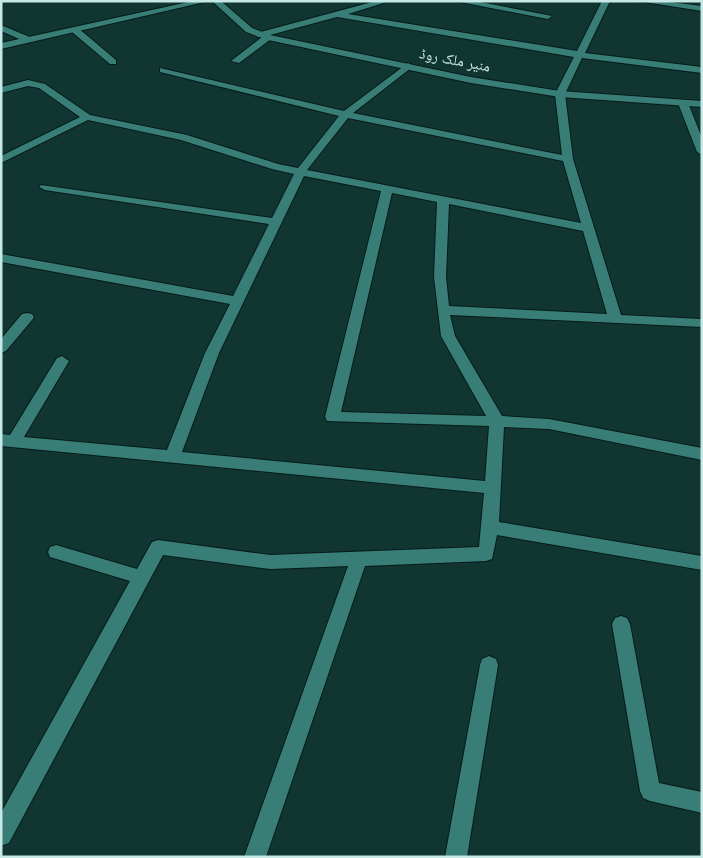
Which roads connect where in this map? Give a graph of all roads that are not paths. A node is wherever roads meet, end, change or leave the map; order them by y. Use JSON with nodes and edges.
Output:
{"nodes":[{"id":1,"x":205,"y":1,"type":"edge"},
{"id":2,"x":216,"y":1,"type":"edge"},
{"id":3,"x":386,"y":1,"type":"edge"},
{"id":4,"x":459,"y":1,"type":"edge"},
{"id":5,"x":606,"y":1,"type":"edge"},
{"id":6,"x":642,"y":1,"type":"edge"},
{"id":7,"x":702,"y":9,"type":"edge"},
{"id":8,"x":340,"y":15,"type":"junction"},
{"id":9,"x":548,"y":16,"type":"dead end"},
{"id":10,"x":1,"y":28,"type":"edge"},
{"id":11,"x":75,"y":30,"type":"junction"},
{"id":12,"x":264,"y":36,"type":"junction"},
{"id":13,"x":29,"y":40,"type":"junction"},
{"id":14,"x":1,"y":46,"type":"edge"},
{"id":15,"x":579,"y":54,"type":"junction"},
{"id":16,"x":236,"y":61,"type":"dead end"},
{"id":17,"x":112,"y":62,"type":"dead end"},
{"id":18,"x":408,"y":66,"type":"junction"},
{"id":19,"x":162,"y":70,"type":"dead end"},
{"id":20,"x":702,"y":70,"type":"edge"},
{"id":21,"x":1,"y":90,"type":"edge"},
{"id":22,"x":560,"y":94,"type":"junction"},
{"id":23,"x":683,"y":103,"type":"junction"},
{"id":24,"x":702,"y":104,"type":"edge"},
{"id":25,"x":345,"y":115,"type":"junction"},
{"id":26,"x":87,"y":118,"type":"junction"},
{"id":27,"x":701,"y":146,"type":"edge"},
{"id":28,"x":568,"y":159,"type":"junction"},
{"id":29,"x":1,"y":160,"type":"edge"},
{"id":30,"x":300,"y":172,"type":"junction"},
{"id":31,"x":45,"y":187,"type":"dead end"},
{"id":32,"x":387,"y":189,"type":"junction"},
{"id":33,"x":443,"y":200,"type":"junction"},
{"id":34,"x":277,"y":222,"type":"junction"},
{"id":35,"x":588,"y":228,"type":"junction"},
{"id":36,"x":1,"y":258,"type":"edge"},
{"id":37,"x":238,"y":301,"type":"junction"},
{"id":38,"x":443,"y":310,"type":"junction"},
{"id":39,"x":27,"y":318,"type":"dead end"},
{"id":40,"x":615,"y":318,"type":"junction"},
{"id":41,"x":702,"y":323,"type":"edge"},
{"id":42,"x":1,"y":348,"type":"edge"},
{"id":43,"x":62,"y":360,"type":"dead end"},
{"id":44,"x":496,"y":421,"type":"junction"},
{"id":45,"x":7,"y":440,"type":"edge"},
{"id":46,"x":702,"y":454,"type":"edge"},
{"id":47,"x":173,"y":455,"type":"junction"},
{"id":48,"x":492,"y":488,"type":"junction"},
{"id":49,"x":490,"y":527,"type":"junction"},
{"id":50,"x":56,"y":552,"type":"dead end"},
{"id":51,"x":359,"y":558,"type":"junction"},
{"id":52,"x":702,"y":562,"type":"edge"},
{"id":53,"x":141,"y":577,"type":"junction"},
{"id":54,"x":621,"y":624,"type":"dead end"},
{"id":55,"x":489,"y":665,"type":"dead end"},
{"id":56,"x":702,"y":804,"type":"edge"},
{"id":57,"x":1,"y":835,"type":"edge"},
{"id":58,"x":255,"y":857,"type":"edge"},
{"id":59,"x":456,"y":857,"type":"edge"}],
"edges":[{"from":1,"to":11,"type":"street"},
{"from":2,"to":12,"type":"street","name":"منیر ملک روڈ"},
{"from":3,"to":8,"type":"street"},
{"from":4,"to":9,"type":"street"},
{"from":5,"to":15,"type":"street"},
{"from":6,"to":7,"type":"street"},
{"from":8,"to":12,"type":"street"},
{"from":8,"to":15,"type":"street"},
{"from":10,"to":13,"type":"street"},
{"from":11,"to":13,"type":"street"},
{"from":11,"to":17,"type":"street"},
{"from":12,"to":16,"type":"street"},
{"from":12,"to":18,"type":"street","name":"منیر ملک روڈ"},
{"from":13,"to":14,"type":"street"},
{"from":15,"to":20,"type":"street"},
{"from":15,"to":22,"type":"street"},
{"from":18,"to":22,"type":"street","name":"منیر ملک روڈ"},
{"from":18,"to":25,"type":"street"},
{"from":19,"to":25,"type":"street"},
{"from":21,"to":26,"type":"street"},
{"from":22,"to":23,"type":"street","name":"منیر ملک روڈ"},
{"from":22,"to":28,"type":"street"},
{"from":23,"to":24,"type":"street","name":"منیر ملک روڈ"},
{"from":23,"to":27,"type":"street"},
{"from":25,"to":28,"type":"street"},
{"from":25,"to":30,"type":"street"},
{"from":26,"to":29,"type":"street"},
{"from":26,"to":30,"type":"street"},
{"from":28,"to":35,"type":"street"},
{"from":30,"to":32,"type":"street"},
{"from":30,"to":34,"type":"street"},
{"from":31,"to":34,"type":"street"},
{"from":32,"to":33,"type":"street"},
{"from":32,"to":44,"type":"street"},
{"from":33,"to":35,"type":"street"},
{"from":33,"to":38,"type":"street"},
{"from":34,"to":37,"type":"street"},
{"from":35,"to":40,"type":"street"},
{"from":36,"to":37,"type":"street"},
{"from":37,"to":47,"type":"street"},
{"from":38,"to":40,"type":"street"},
{"from":38,"to":44,"type":"street"},
{"from":39,"to":42,"type":"street"},
{"from":40,"to":41,"type":"street"},
{"from":43,"to":45,"type":"street"},
{"from":44,"to":46,"type":"street"},
{"from":44,"to":48,"type":"street"},
{"from":45,"to":47,"type":"street"},
{"from":47,"to":48,"type":"street"},
{"from":48,"to":49,"type":"street"},
{"from":49,"to":51,"type":"street"},
{"from":49,"to":52,"type":"street"},
{"from":50,"to":53,"type":"street"},
{"from":51,"to":53,"type":"street"},
{"from":51,"to":58,"type":"street"},
{"from":53,"to":57,"type":"street"},
{"from":54,"to":56,"type":"street"},
{"from":55,"to":59,"type":"street"}]}
